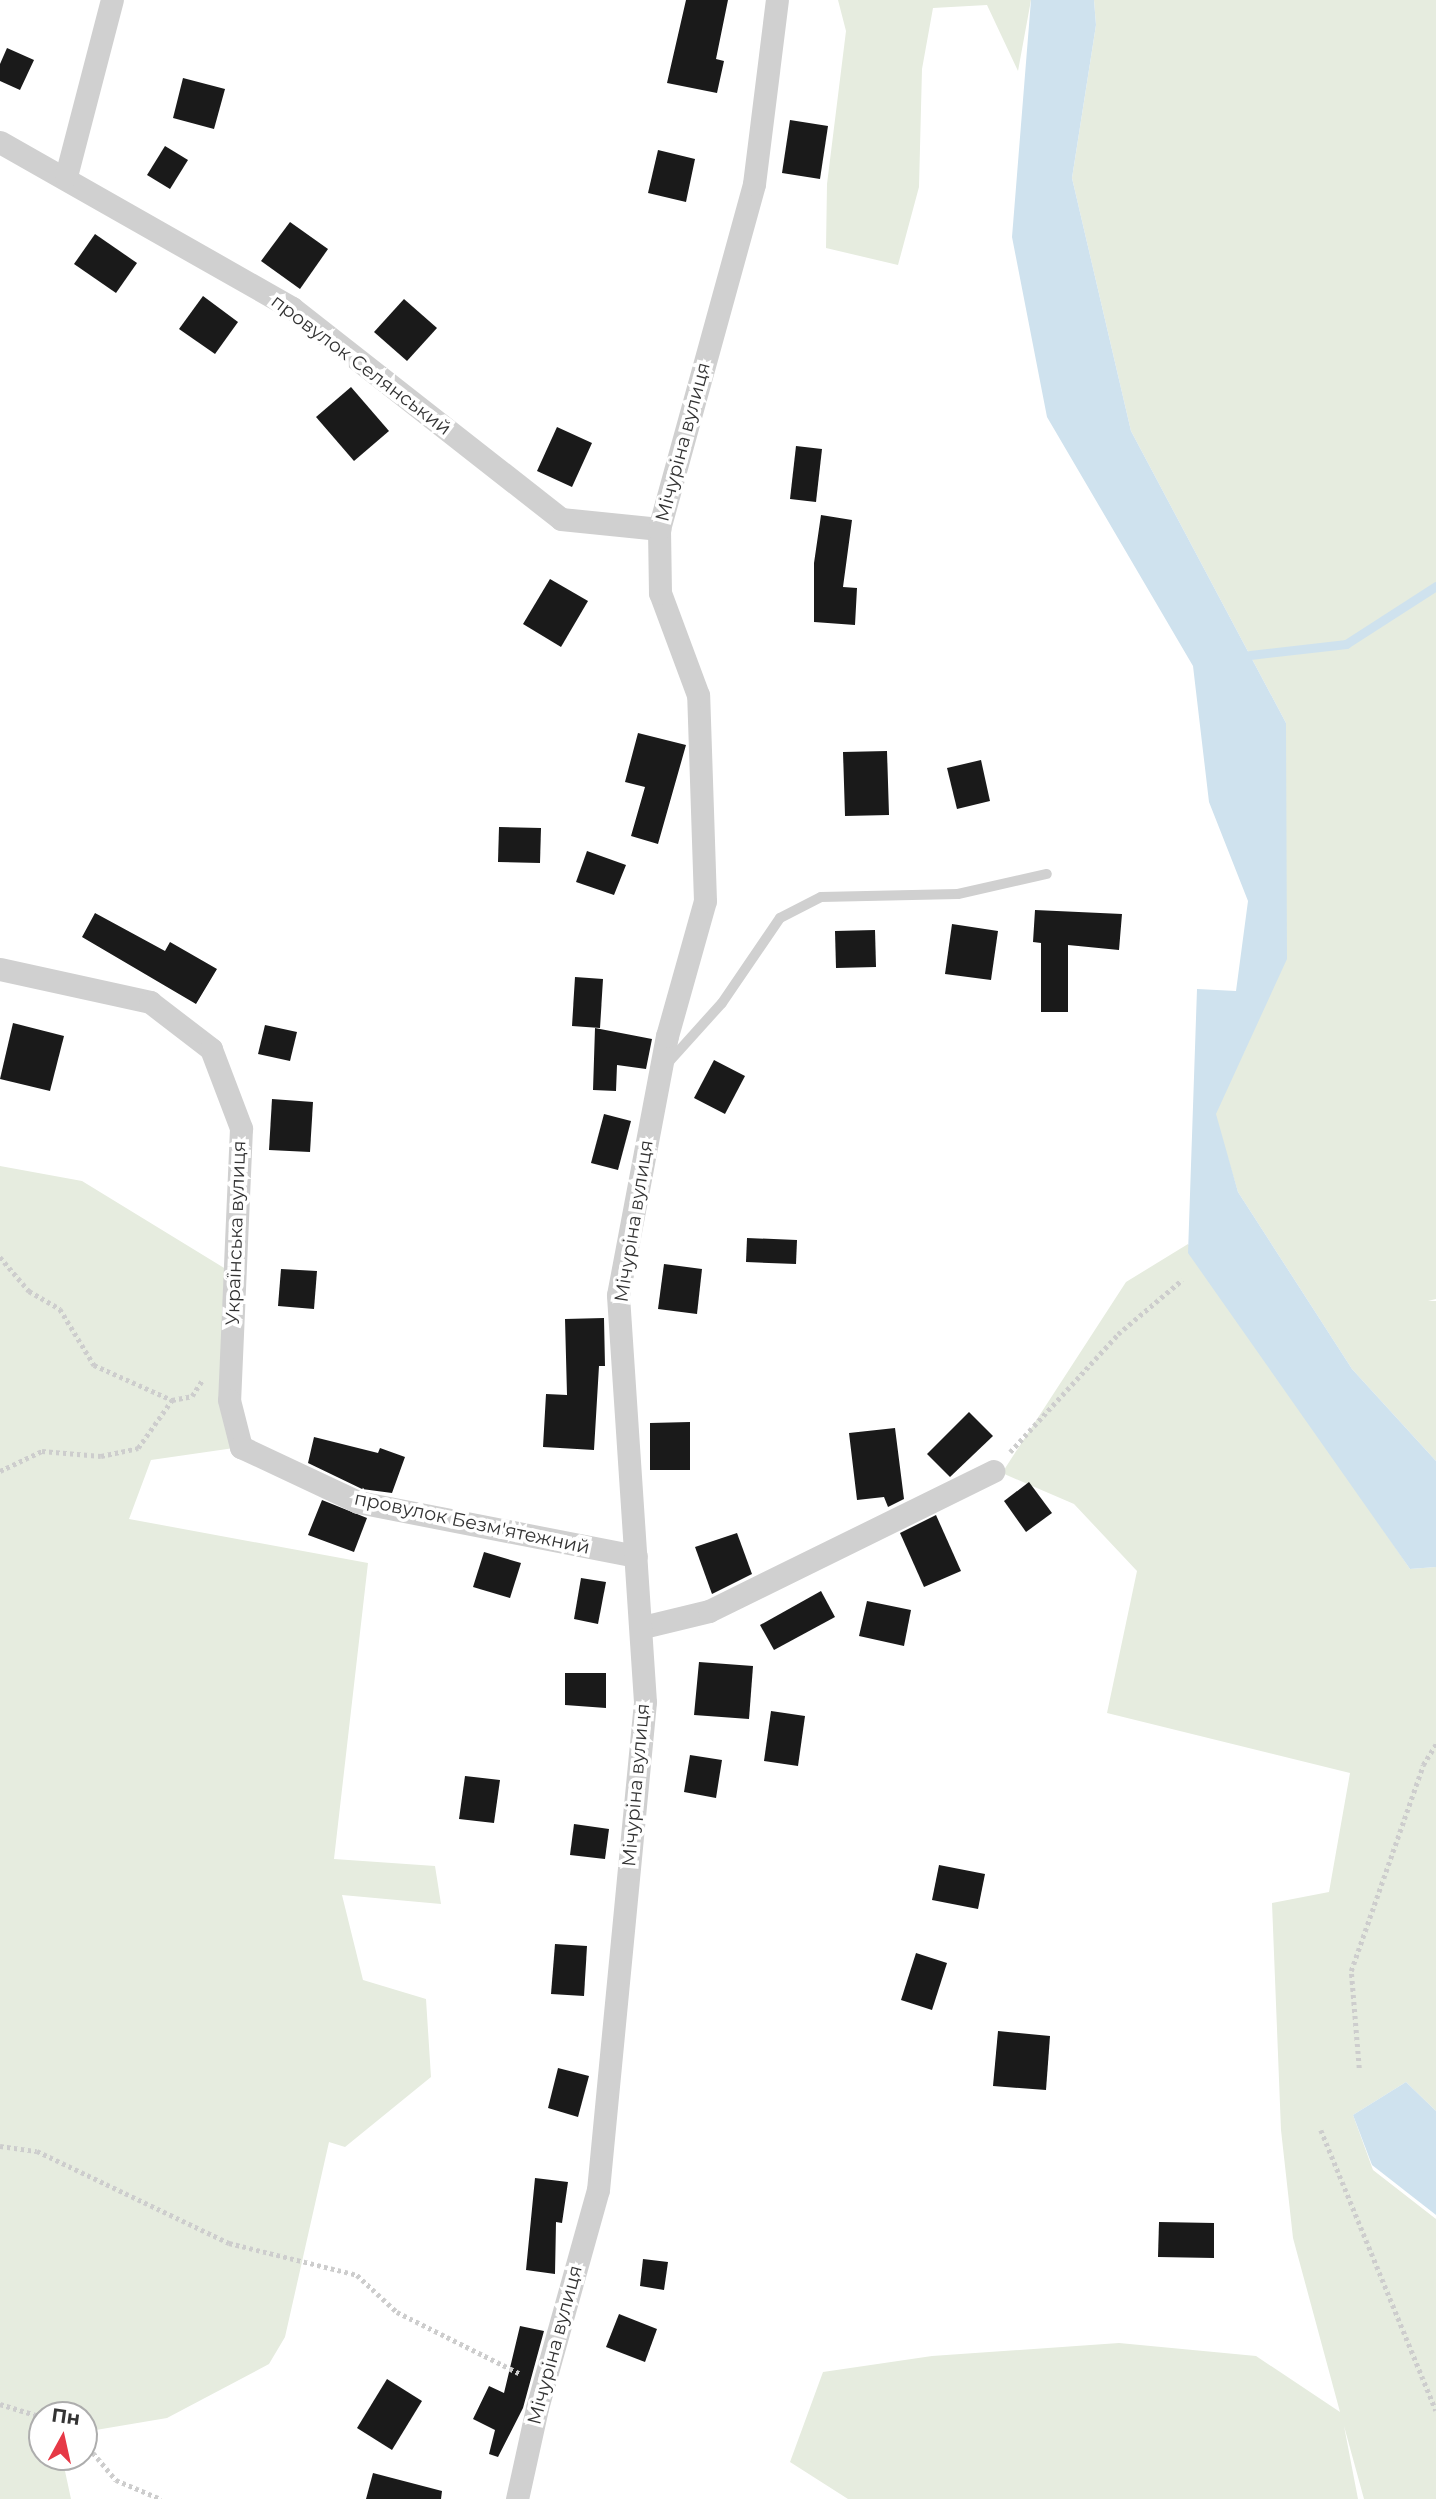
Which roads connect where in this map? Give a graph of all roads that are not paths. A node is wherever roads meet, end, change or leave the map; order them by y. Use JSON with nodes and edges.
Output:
{"nodes":[{"id":1,"x":112,"y":0,"type":"edge"},
{"id":2,"x":777,"y":0,"type":"edge"},
{"id":3,"x":0,"y":142,"type":"edge"},
{"id":4,"x":66,"y":176,"type":"junction"},
{"id":5,"x":659,"y":528,"type":"junction"},
{"id":6,"x":1047,"y":874,"type":"dead end"},
{"id":7,"x":0,"y":969,"type":"edge"},
{"id":8,"x":660,"y":1072,"type":"junction"},
{"id":9,"x":229,"y":1400,"type":"joint"},
{"id":10,"x":993,"y":1471,"type":"road end"},
{"id":11,"x":636,"y":1556,"type":"junction"},
{"id":12,"x":643,"y":1627,"type":"junction"},
{"id":13,"x":517,"y":2499,"type":"edge"}],
"edges":[{"from":1,"to":4,"type":"street"},
{"from":2,"to":5,"type":"street","name":"Мічуріна вулиця"},
{"from":3,"to":4,"type":"street","name":"провулок Селянський"},
{"from":4,"to":5,"type":"street","name":"провулок Селянський"},
{"from":5,"to":8,"type":"street","name":"Мічуріна вулиця"},
{"from":6,"to":8,"type":"lane"},
{"from":7,"to":9,"type":"street","name":"Українська вулиця"},
{"from":8,"to":11,"type":"street","name":"Мічуріна вулиця"},
{"from":9,"to":11,"type":"street","name":"провулок Безм'ятежний"},
{"from":10,"to":12,"type":"street"},
{"from":11,"to":12,"type":"street","name":"Мічуріна вулиця"},
{"from":12,"to":13,"type":"street","name":"Мічуріна вулиця"}]}
